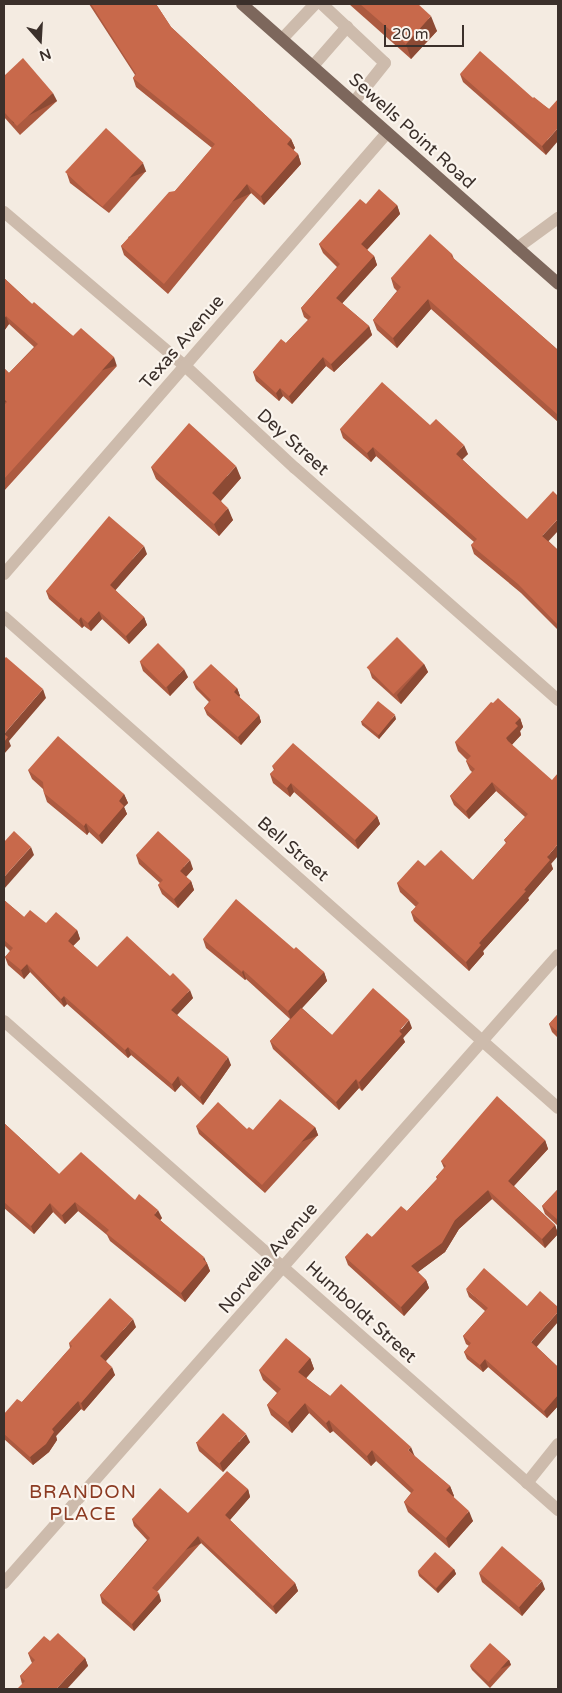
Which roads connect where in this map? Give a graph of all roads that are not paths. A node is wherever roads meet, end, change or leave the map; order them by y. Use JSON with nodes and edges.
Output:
{"nodes":[{"id":1,"x":242,"y":4,"type":"edge"},
{"id":2,"x":315,"y":4,"type":"edge"},
{"id":3,"x":322,"y":4,"type":"edge"},
{"id":4,"x":347,"y":27,"type":"junction"},
{"id":5,"x":282,"y":39,"type":"junction"},
{"id":6,"x":313,"y":66,"type":"junction"},
{"id":7,"x":354,"y":102,"type":"junction"},
{"id":8,"x":387,"y":133,"type":"junction"},
{"id":9,"x":4,"y":212,"type":"edge"},
{"id":10,"x":558,"y":218,"type":"edge"},
{"id":11,"x":517,"y":248,"type":"junction"},
{"id":12,"x":558,"y":284,"type":"edge"},
{"id":13,"x":184,"y":365,"type":"junction"},
{"id":14,"x":4,"y":574,"type":"edge"},
{"id":15,"x":4,"y":617,"type":"edge"},
{"id":16,"x":558,"y":700,"type":"edge"},
{"id":17,"x":558,"y":955,"type":"edge"},
{"id":18,"x":4,"y":1021,"type":"edge"},
{"id":19,"x":482,"y":1042,"type":"junction"},
{"id":20,"x":558,"y":1108,"type":"edge"},
{"id":21,"x":283,"y":1266,"type":"junction"},
{"id":22,"x":558,"y":1444,"type":"edge"},
{"id":23,"x":528,"y":1483,"type":"junction"},
{"id":24,"x":558,"y":1510,"type":"edge"},
{"id":25,"x":4,"y":1583,"type":"edge"}],
"edges":[{"from":1,"to":5,"type":"main road","name":"Sewells Point Road"},
{"from":2,"to":5,"type":"street"},
{"from":3,"to":4,"type":"street"},
{"from":4,"to":6,"type":"street"},
{"from":4,"to":7,"type":"street"},
{"from":5,"to":6,"type":"main road","name":"Sewells Point Road"},
{"from":6,"to":7,"type":"main road","name":"Sewells Point Road"},
{"from":7,"to":8,"type":"main road","name":"Sewells Point Road"},
{"from":8,"to":11,"type":"main road","name":"Sewells Point Road"},
{"from":8,"to":13,"type":"street","name":"Texas Avenue"},
{"from":9,"to":13,"type":"street","name":"Dey Street"},
{"from":10,"to":11,"type":"street"},
{"from":11,"to":12,"type":"main road","name":"Sewells Point Road"},
{"from":13,"to":14,"type":"street","name":"Texas Avenue"},
{"from":13,"to":16,"type":"street","name":"Dey Street"},
{"from":15,"to":19,"type":"street","name":"Bell Street"},
{"from":17,"to":19,"type":"street","name":"Norvella Avenue"},
{"from":18,"to":21,"type":"street","name":"Humboldt Street"},
{"from":19,"to":20,"type":"street","name":"Bell Street"},
{"from":19,"to":21,"type":"street","name":"Norvella Avenue"},
{"from":21,"to":23,"type":"street","name":"Humboldt Street"},
{"from":21,"to":25,"type":"street","name":"Norvella Avenue"},
{"from":22,"to":23,"type":"street"},
{"from":23,"to":24,"type":"street","name":"Humboldt Street"}]}
